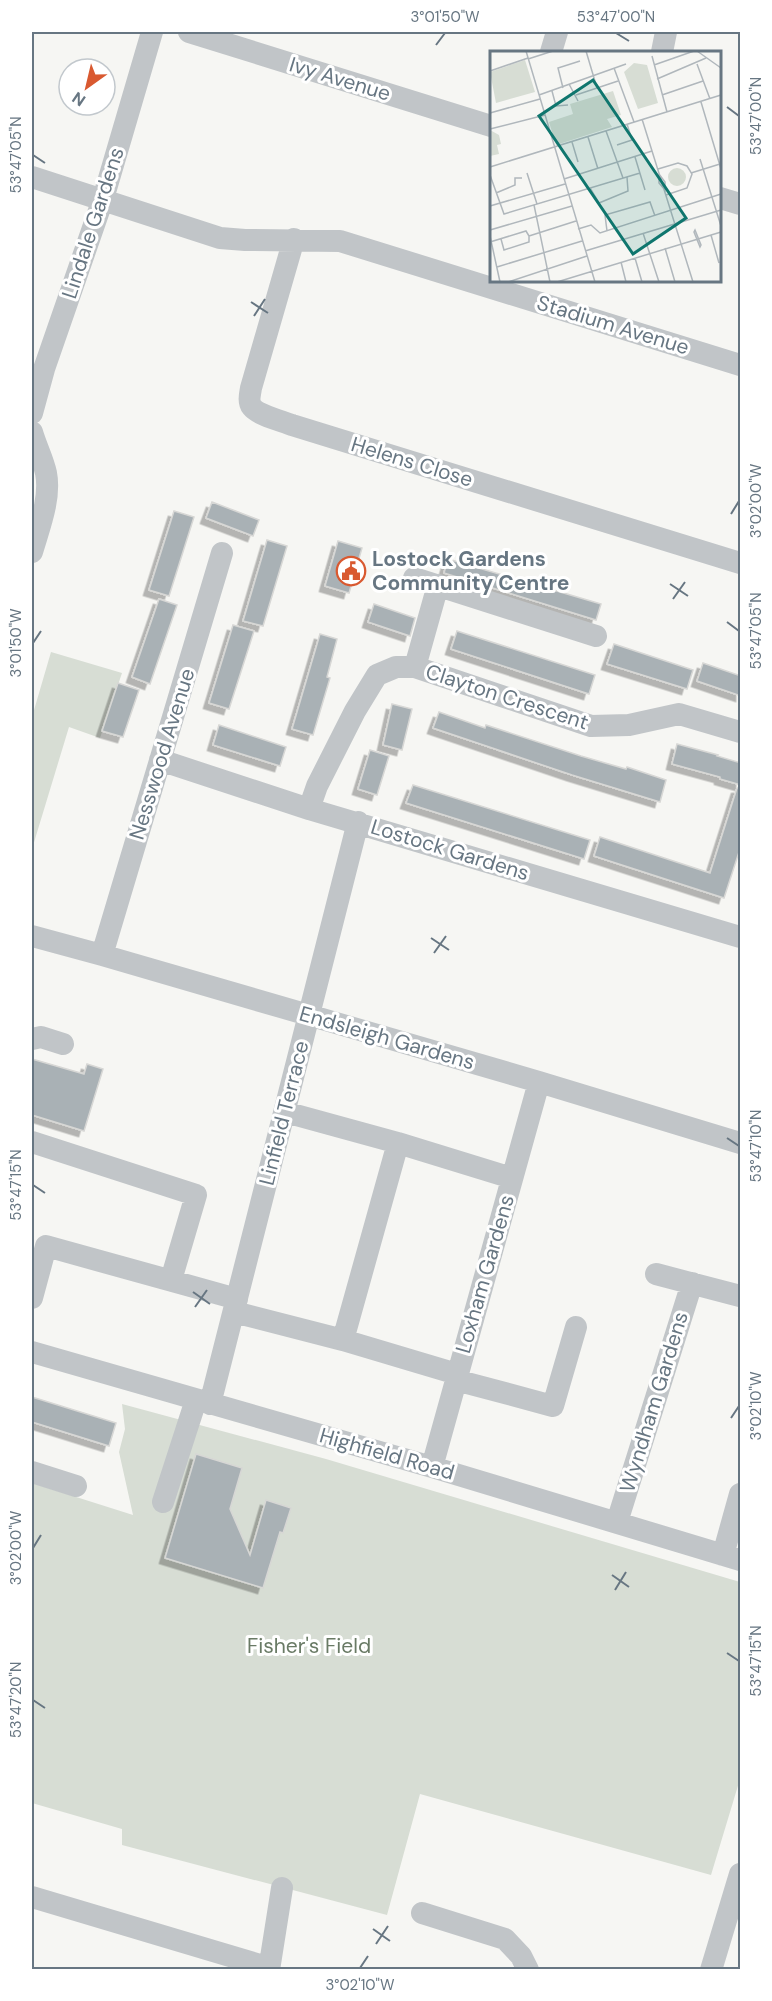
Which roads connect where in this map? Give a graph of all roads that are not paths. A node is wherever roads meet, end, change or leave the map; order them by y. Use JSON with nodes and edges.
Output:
{"nodes":[{"id":1,"x":152,"y":32,"type":"edge"},
{"id":2,"x":189,"y":32,"type":"edge"},
{"id":3,"x":557,"y":32,"type":"edge"},
{"id":4,"x":666,"y":32,"type":"edge"},
{"id":5,"x":551,"y":51,"type":"edge"},
{"id":6,"x":662,"y":51,"type":"edge"},
{"id":7,"x":490,"y":125,"type":"edge"},
{"id":8,"x":32,"y":177,"type":"edge"},
{"id":9,"x":721,"y":198,"type":"edge"},
{"id":10,"x":103,"y":199,"type":"junction"},
{"id":11,"x":741,"y":204,"type":"edge"},
{"id":12,"x":294,"y":239,"type":"junction"},
{"id":13,"x":741,"y":364,"type":"edge"},
{"id":14,"x":38,"y":367,"type":"edge"},
{"id":15,"x":32,"y":413,"type":"edge"},
{"id":16,"x":32,"y":432,"type":"edge"},
{"id":17,"x":32,"y":552,"type":"edge"},
{"id":18,"x":222,"y":553,"type":"dead end"},
{"id":19,"x":741,"y":563,"type":"edge"},
{"id":20,"x":414,"y":578,"type":"dead end"},
{"id":21,"x":438,"y":585,"type":"junction"},
{"id":22,"x":596,"y":636,"type":"dead end"},
{"id":23,"x":415,"y":668,"type":"junction"},
{"id":24,"x":741,"y":732,"type":"edge"},
{"id":25,"x":160,"y":760,"type":"junction"},
{"id":26,"x":309,"y":809,"type":"junction"},
{"id":27,"x":358,"y":822,"type":"junction"},
{"id":28,"x":32,"y":936,"type":"edge"},
{"id":29,"x":741,"y":937,"type":"edge"},
{"id":30,"x":102,"y":954,"type":"junction"},
{"id":31,"x":309,"y":1016,"type":"junction"},
{"id":32,"x":32,"y":1039,"type":"edge"},
{"id":33,"x":63,"y":1044,"type":"dead end"},
{"id":34,"x":538,"y":1082,"type":"junction"},
{"id":35,"x":285,"y":1112,"type":"junction"},
{"id":36,"x":32,"y":1142,"type":"edge"},
{"id":37,"x":398,"y":1143,"type":"junction"},
{"id":38,"x":741,"y":1143,"type":"edge"},
{"id":39,"x":512,"y":1178,"type":"junction"},
{"id":40,"x":656,"y":1274,"type":"dead end"},
{"id":41,"x":171,"y":1280,"type":"junction"},
{"id":42,"x":692,"y":1283,"type":"junction"},
{"id":43,"x":741,"y":1296,"type":"edge"},
{"id":44,"x":32,"y":1298,"type":"edge"},
{"id":45,"x":235,"y":1305,"type":"junction"},
{"id":46,"x":576,"y":1327,"type":"dead end"},
{"id":47,"x":343,"y":1340,"type":"junction"},
{"id":48,"x":32,"y":1352,"type":"edge"},
{"id":49,"x":456,"y":1377,"type":"junction"},
{"id":50,"x":203,"y":1402,"type":"junction"},
{"id":51,"x":432,"y":1467,"type":"junction"},
{"id":52,"x":32,"y":1472,"type":"edge"},
{"id":53,"x":75,"y":1486,"type":"dead end"},
{"id":54,"x":741,"y":1494,"type":"edge"},
{"id":55,"x":163,"y":1502,"type":"dead end"},
{"id":56,"x":617,"y":1522,"type":"junction"},
{"id":57,"x":732,"y":1557,"type":"edge"},
{"id":58,"x":741,"y":1874,"type":"edge"},
{"id":59,"x":282,"y":1888,"type":"dead end"},
{"id":60,"x":32,"y":1898,"type":"edge"},
{"id":61,"x":422,"y":1913,"type":"dead end"},
{"id":62,"x":269,"y":1969,"type":"edge"},
{"id":63,"x":528,"y":1970,"type":"edge"},
{"id":64,"x":711,"y":1970,"type":"edge"}],
"edges":[{"from":1,"to":10,"type":"street","name":"Lindale Gardens"},
{"from":2,"to":7,"type":"street","name":"Ivy Avenue"},
{"from":3,"to":5,"type":"street"},
{"from":4,"to":6,"type":"street"},
{"from":8,"to":10,"type":"street","name":"Stadium Avenue"},
{"from":9,"to":11,"type":"street"},
{"from":10,"to":12,"type":"street","name":"Stadium Avenue"},
{"from":10,"to":14,"type":"street","name":"Lindale Gardens"},
{"from":12,"to":13,"type":"street","name":"Stadium Avenue"},
{"from":12,"to":19,"type":"street","name":"Helens Close"},
{"from":14,"to":15,"type":"street","name":"Lindale Gardens"},
{"from":16,"to":17,"type":"street"},
{"from":18,"to":25,"type":"street","name":"Nesswood Avenue"},
{"from":20,"to":21,"type":"street"},
{"from":21,"to":22,"type":"street"},
{"from":21,"to":23,"type":"street","name":"Clayton Crescent"},
{"from":23,"to":24,"type":"street","name":"Clayton Crescent"},
{"from":23,"to":26,"type":"street","name":"Clayton Crescent"},
{"from":25,"to":26,"type":"street","name":"Lostock Gardens"},
{"from":25,"to":30,"type":"street","name":"Nesswood Avenue"},
{"from":26,"to":27,"type":"street","name":"Lostock Gardens"},
{"from":27,"to":29,"type":"street","name":"Lostock Gardens"},
{"from":27,"to":31,"type":"street","name":"Linfield Terrace"},
{"from":28,"to":30,"type":"street","name":"Endsleigh Gardens"},
{"from":30,"to":31,"type":"street","name":"Endsleigh Gardens"},
{"from":31,"to":34,"type":"street","name":"Endsleigh Gardens"},
{"from":31,"to":35,"type":"street","name":"Linfield Terrace"},
{"from":32,"to":33,"type":"street"},
{"from":34,"to":38,"type":"street","name":"Endsleigh Gardens"},
{"from":34,"to":39,"type":"street","name":"Loxham Gardens"},
{"from":35,"to":37,"type":"street"},
{"from":35,"to":45,"type":"street","name":"Linfield Terrace"},
{"from":36,"to":41,"type":"street"},
{"from":37,"to":39,"type":"street"},
{"from":37,"to":47,"type":"street"},
{"from":39,"to":49,"type":"street","name":"Loxham Gardens"},
{"from":40,"to":42,"type":"street","name":"Wyndham Gardens"},
{"from":41,"to":44,"type":"street"},
{"from":41,"to":45,"type":"street"},
{"from":42,"to":43,"type":"street","name":"Wyndham Gardens"},
{"from":42,"to":56,"type":"street","name":"Wyndham Gardens"},
{"from":45,"to":47,"type":"street"},
{"from":45,"to":50,"type":"street","name":"Linfield Terrace"},
{"from":46,"to":49,"type":"street"},
{"from":47,"to":49,"type":"street"},
{"from":48,"to":50,"type":"street","name":"Highfield Road"},
{"from":49,"to":51,"type":"street","name":"Loxham Gardens"},
{"from":50,"to":51,"type":"street","name":"Highfield Road"},
{"from":50,"to":55,"type":"street","name":"Linfield Terrace"},
{"from":51,"to":56,"type":"street","name":"Highfield Road"},
{"from":52,"to":53,"type":"street"},
{"from":54,"to":57,"type":"street"},
{"from":56,"to":57,"type":"street","name":"Highfield Road"},
{"from":58,"to":64,"type":"street"},
{"from":59,"to":62,"type":"street"},
{"from":60,"to":62,"type":"street"},
{"from":61,"to":63,"type":"street"}]}
